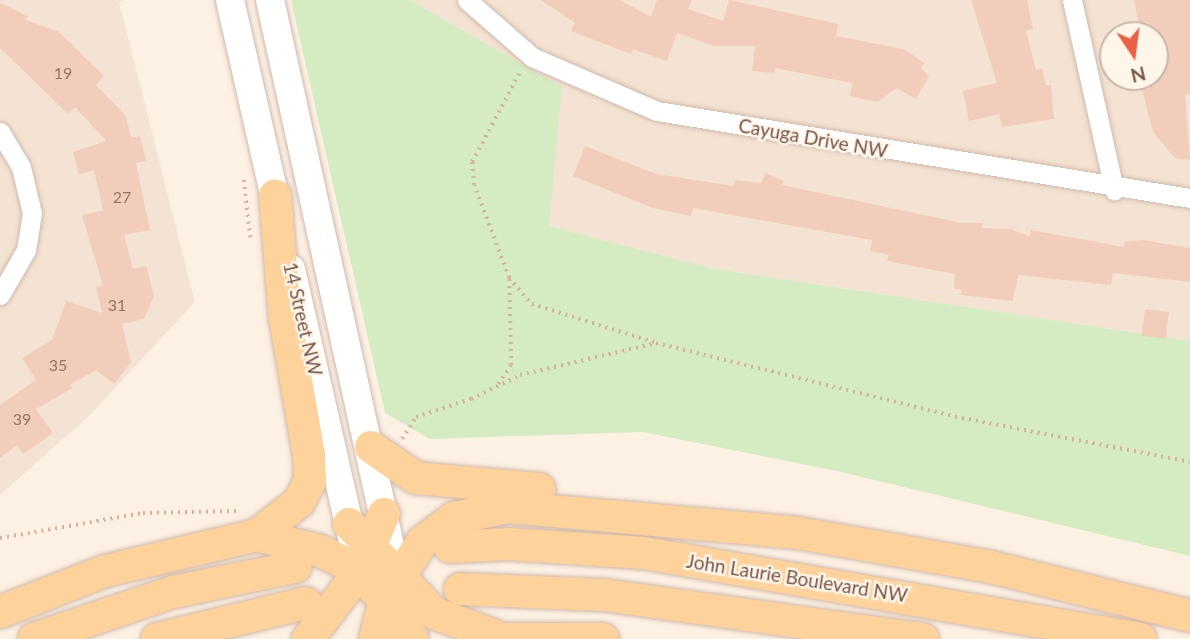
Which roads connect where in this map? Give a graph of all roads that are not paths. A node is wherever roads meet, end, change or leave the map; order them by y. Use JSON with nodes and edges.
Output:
{"nodes":[{"id":1,"x":230,"y":0,"type":"edge"},
{"id":2,"x":270,"y":0,"type":"edge"},
{"id":3,"x":467,"y":0,"type":"edge"},
{"id":4,"x":1072,"y":0,"type":"edge"},
{"id":5,"x":0,"y":132,"type":"edge"},
{"id":6,"x":1114,"y":190,"type":"junction"},
{"id":7,"x":275,"y":195,"type":"junction"},
{"id":8,"x":1190,"y":198,"type":"edge"},
{"id":9,"x":0,"y":295,"type":"edge"},
{"id":10,"x":371,"y":447,"type":"junction"},
{"id":11,"x":384,"y":514,"type":"junction"},
{"id":12,"x":253,"y":523,"type":"junction"},
{"id":13,"x":349,"y":524,"type":"joint"},
{"id":14,"x":798,"y":533,"type":"junction"},
{"id":15,"x":450,"y":547,"type":"dead end"},
{"id":16,"x":366,"y":560,"type":"junction"},
{"id":17,"x":295,"y":567,"type":"dead end"},
{"id":18,"x":460,"y":589,"type":"dead end"},
{"id":19,"x":391,"y":592,"type":"junction"},
{"id":20,"x":306,"y":603,"type":"dead end"},
{"id":21,"x":0,"y":612,"type":"edge"},
{"id":22,"x":1190,"y":616,"type":"edge"},
{"id":23,"x":488,"y":637,"type":"edge"},
{"id":24,"x":412,"y":638,"type":"edge"},
{"id":25,"x":34,"y":639,"type":"edge"},
{"id":26,"x":157,"y":639,"type":"edge"},
{"id":27,"x":308,"y":639,"type":"edge"},
{"id":28,"x":374,"y":639,"type":"edge"},
{"id":29,"x":603,"y":639,"type":"edge"},
{"id":30,"x":923,"y":639,"type":"edge"},
{"id":31,"x":1141,"y":639,"type":"edge"}],
"edges":[{"from":1,"to":7,"type":"main road","name":"14 Street NW"},
{"from":2,"to":10,"type":"main road","name":"14 Street NW"},
{"from":3,"to":6,"type":"street","name":"Cayuga Drive NW"},
{"from":4,"to":6,"type":"street"},
{"from":5,"to":9,"type":"street"},
{"from":6,"to":8,"type":"street","name":"Cayuga Drive NW"},
{"from":7,"to":12,"type":"main road"},
{"from":7,"to":13,"type":"main road","name":"14 Street NW"},
{"from":10,"to":11,"type":"main road","name":"14 Street NW"},
{"from":10,"to":14,"type":"main road"},
{"from":11,"to":16,"type":"main road"},
{"from":11,"to":19,"type":"main road","name":"14 Street NW"},
{"from":12,"to":16,"type":"main road"},
{"from":12,"to":21,"type":"main road"},
{"from":13,"to":16,"type":"main road"},
{"from":14,"to":19,"type":"main road"},
{"from":14,"to":22,"type":"main road"},
{"from":15,"to":31,"type":"main road","name":"John Laurie Boulevard NW"},
{"from":16,"to":19,"type":"main road"},
{"from":16,"to":27,"type":"main road"},
{"from":16,"to":28,"type":"main road"},
{"from":17,"to":25,"type":"main road"},
{"from":18,"to":30,"type":"main road"},
{"from":19,"to":23,"type":"main road"},
{"from":19,"to":24,"type":"main road"},
{"from":19,"to":28,"type":"main road"},
{"from":20,"to":26,"type":"main road"},
{"from":23,"to":29,"type":"main road"}]}
